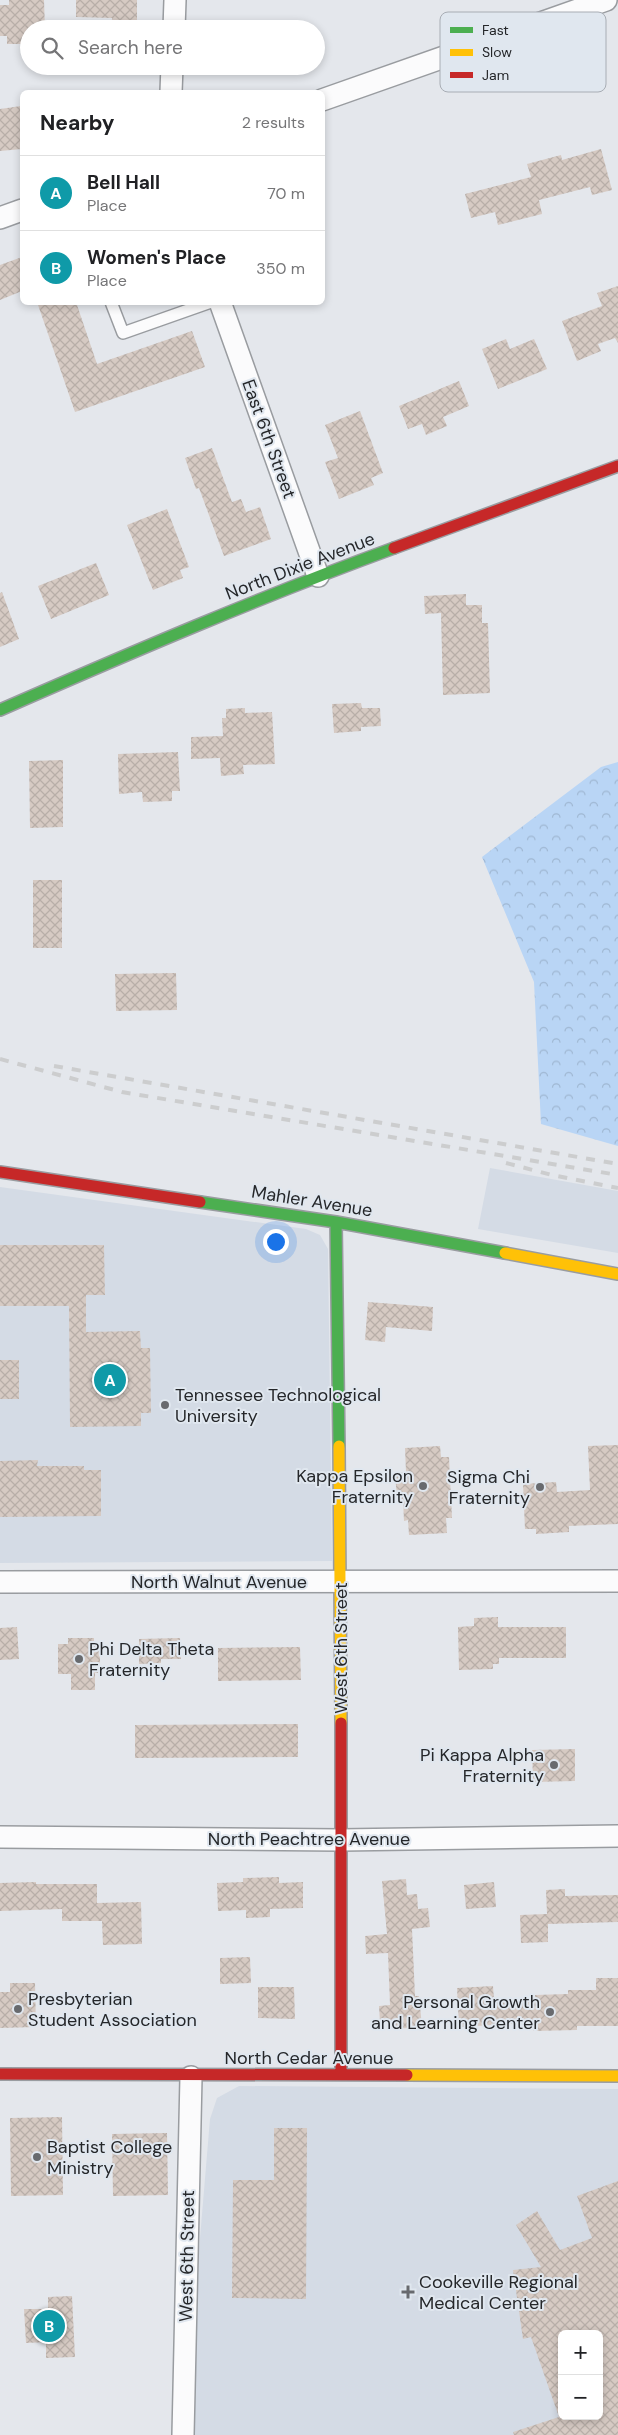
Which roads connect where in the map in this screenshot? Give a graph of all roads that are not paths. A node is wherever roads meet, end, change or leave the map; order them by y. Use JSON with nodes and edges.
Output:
{"nodes":[{"id":1,"x":174,"y":0,"type":"edge"},
{"id":2,"x":606,"y":0,"type":"edge"},
{"id":3,"x":572,"y":12,"type":"edge"},
{"id":4,"x":174,"y":20,"type":"edge"},
{"id":5,"x":440,"y":58,"type":"edge"},
{"id":6,"x":172,"y":75,"type":"edge"},
{"id":7,"x":172,"y":90,"type":"edge"},
{"id":8,"x":325,"y":99,"type":"edge"},
{"id":9,"x":20,"y":211,"type":"edge"},
{"id":10,"x":0,"y":218,"type":"edge"},
{"id":11,"x":112,"y":305,"type":"edge"},
{"id":12,"x":202,"y":305,"type":"edge"},
{"id":13,"x":221,"y":305,"type":"edge"},
{"id":14,"x":618,"y":466,"type":"edge"},
{"id":15,"x":318,"y":576,"type":"junction"},
{"id":16,"x":0,"y":710,"type":"edge"},
{"id":17,"x":0,"y":1172,"type":"edge"},
{"id":18,"x":336,"y":1222,"type":"junction"},
{"id":19,"x":618,"y":1274,"type":"edge"},
{"id":20,"x":618,"y":1581,"type":"edge"},
{"id":21,"x":0,"y":1582,"type":"edge"},
{"id":22,"x":341,"y":1582,"type":"junction"},
{"id":23,"x":618,"y":1836,"type":"edge"},
{"id":24,"x":0,"y":1838,"type":"edge"},
{"id":25,"x":341,"y":1840,"type":"junction"},
{"id":26,"x":0,"y":2074,"type":"edge"},
{"id":27,"x":341,"y":2075,"type":"junction"},
{"id":28,"x":618,"y":2076,"type":"edge"},
{"id":29,"x":191,"y":2077,"type":"junction"},
{"id":30,"x":183,"y":2435,"type":"edge"}],
"edges":[{"from":1,"to":4,"type":"street"},
{"from":2,"to":3,"type":"street"},
{"from":5,"to":8,"type":"street"},
{"from":6,"to":7,"type":"street"},
{"from":9,"to":10,"type":"street"},
{"from":11,"to":12,"type":"lane"},
{"from":13,"to":15,"type":"street","name":"East 6th Street"},
{"from":14,"to":15,"type":"street","name":"North Dixie Avenue"},
{"from":15,"to":16,"type":"street","name":"North Dixie Avenue"},
{"from":17,"to":18,"type":"street","name":"Mahler Avenue"},
{"from":18,"to":19,"type":"street","name":"Mahler Avenue"},
{"from":18,"to":22,"type":"street","name":"West 6th Street"},
{"from":20,"to":22,"type":"street","name":"North Walnut Avenue"},
{"from":21,"to":22,"type":"street","name":"North Walnut Avenue"},
{"from":22,"to":25,"type":"street","name":"West 6th Street"},
{"from":23,"to":25,"type":"street","name":"North Peachtree Avenue"},
{"from":24,"to":25,"type":"street","name":"North Peachtree Avenue"},
{"from":25,"to":27,"type":"street","name":"West 6th Street"},
{"from":26,"to":29,"type":"street","name":"North Cedar Avenue"},
{"from":27,"to":28,"type":"street","name":"North Cedar Avenue"},
{"from":27,"to":29,"type":"street","name":"North Cedar Avenue"},
{"from":29,"to":30,"type":"street","name":"West 6th Street"}]}
